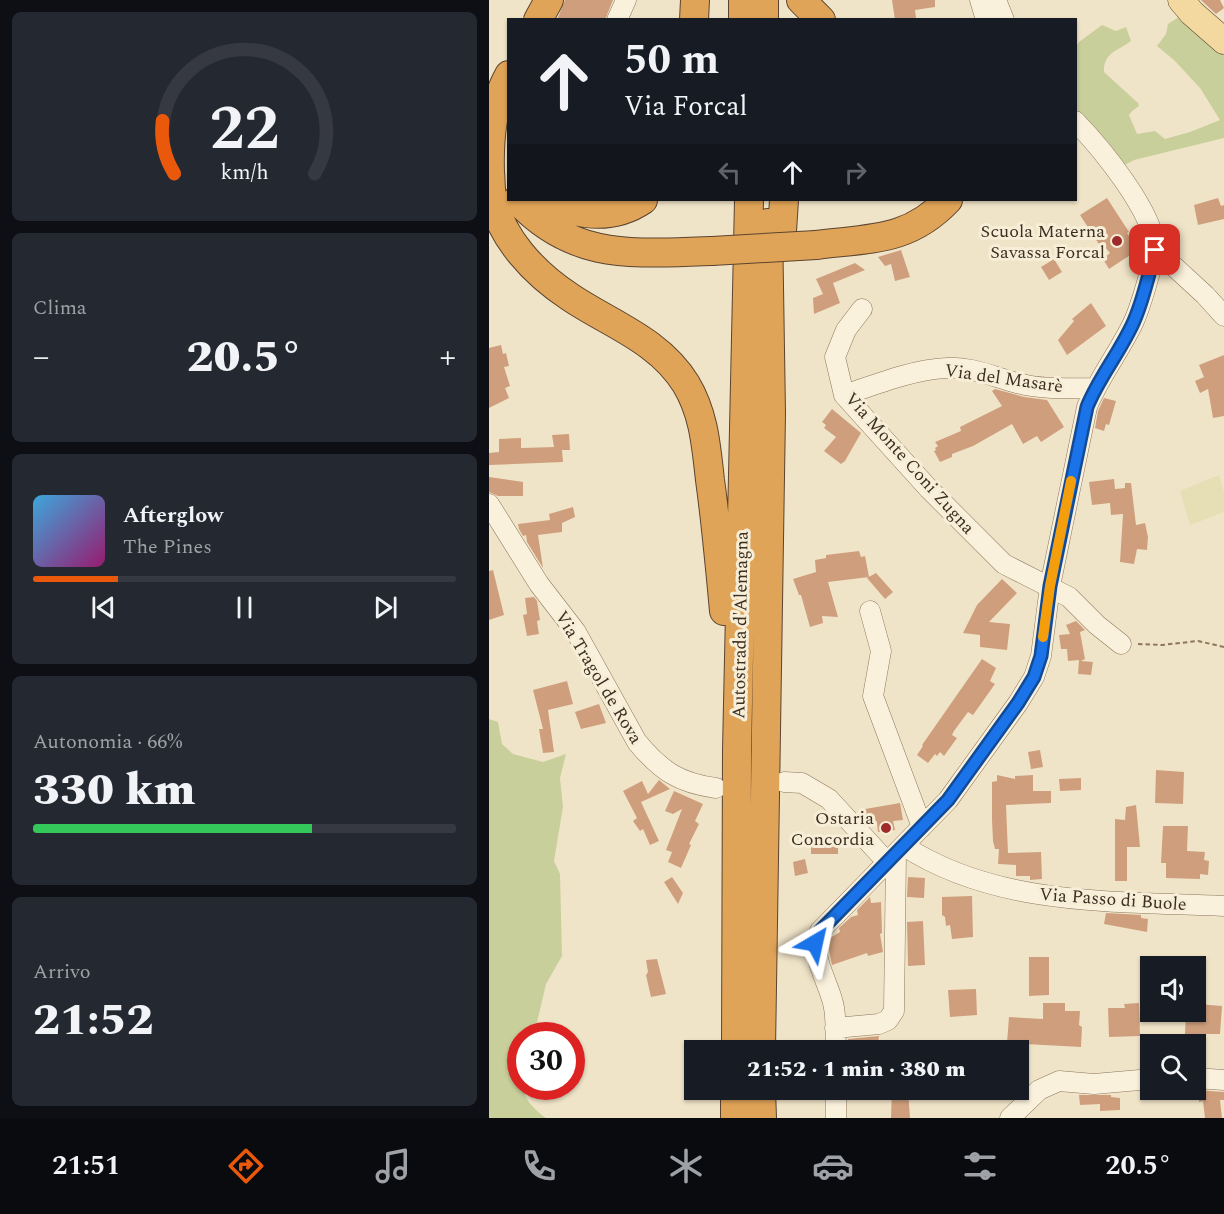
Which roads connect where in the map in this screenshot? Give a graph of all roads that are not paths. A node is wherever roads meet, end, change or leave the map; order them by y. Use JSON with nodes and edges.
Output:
{"nodes":[{"id":1,"x":549,"y":0,"type":"edge"},
{"id":2,"x":626,"y":0,"type":"edge"},
{"id":3,"x":695,"y":0,"type":"edge"},
{"id":4,"x":743,"y":0,"type":"edge"},
{"id":5,"x":764,"y":0,"type":"edge"},
{"id":6,"x":801,"y":0,"type":"edge"},
{"id":7,"x":980,"y":0,"type":"edge"},
{"id":8,"x":996,"y":0,"type":"edge"},
{"id":9,"x":1181,"y":0,"type":"edge"},
{"id":10,"x":539,"y":18,"type":"edge"},
{"id":11,"x":618,"y":18,"type":"edge"},
{"id":12,"x":694,"y":18,"type":"edge"},
{"id":13,"x":743,"y":18,"type":"edge"},
{"id":14,"x":764,"y":18,"type":"edge"},
{"id":15,"x":819,"y":18,"type":"edge"},
{"id":16,"x":985,"y":18,"type":"edge"},
{"id":17,"x":1003,"y":18,"type":"edge"},
{"id":18,"x":1224,"y":41,"type":"edge"},
{"id":19,"x":507,"y":84,"type":"edge"},
{"id":20,"x":1077,"y":123,"type":"edge"},
{"id":21,"x":496,"y":132,"type":"edge"},
{"id":22,"x":507,"y":168,"type":"edge"},
{"id":23,"x":507,"y":180,"type":"edge"},
{"id":24,"x":518,"y":201,"type":"edge"},
{"id":25,"x":546,"y":201,"type":"edge"},
{"id":26,"x":642,"y":201,"type":"edge"},
{"id":27,"x":749,"y":201,"type":"edge"},
{"id":28,"x":767,"y":201,"type":"edge"},
{"id":29,"x":784,"y":201,"type":"edge"},
{"id":30,"x":947,"y":201,"type":"edge"},
{"id":31,"x":1155,"y":250,"type":"junction"},
{"id":32,"x":863,"y":309,"type":"dead end"},
{"id":33,"x":1224,"y":316,"type":"edge"},
{"id":34,"x":1095,"y":388,"type":"junction"},
{"id":35,"x":844,"y":395,"type":"junction"},
{"id":36,"x":771,"y":413,"type":"junction"},
{"id":37,"x":489,"y":504,"type":"edge"},
{"id":38,"x":1050,"y":586,"type":"junction"},
{"id":39,"x":870,"y":610,"type":"dead end"},
{"id":40,"x":1121,"y":644,"type":"road end"},
{"id":41,"x":737,"y":748,"type":"junction"},
{"id":42,"x":785,"y":782,"type":"dead end"},
{"id":43,"x":716,"y":788,"type":"dead end"},
{"id":44,"x":922,"y":827,"type":"junction"},
{"id":45,"x":896,"y":854,"type":"junction"},
{"id":46,"x":1224,"y":906,"type":"edge"},
{"id":47,"x":835,"y":1028,"type":"junction"},
{"id":48,"x":736,"y":1040,"type":"edge"},
{"id":49,"x":761,"y":1040,"type":"edge"},
{"id":50,"x":835,"y":1040,"type":"edge"},
{"id":51,"x":1206,"y":1079,"type":"edge"},
{"id":52,"x":1140,"y":1080,"type":"edge"},
{"id":53,"x":1224,"y":1080,"type":"edge"},
{"id":54,"x":735,"y":1100,"type":"edge"},
{"id":55,"x":761,"y":1100,"type":"edge"},
{"id":56,"x":836,"y":1100,"type":"edge"},
{"id":57,"x":735,"y":1118,"type":"edge"},
{"id":58,"x":762,"y":1118,"type":"edge"},
{"id":59,"x":836,"y":1118,"type":"edge"},
{"id":60,"x":1010,"y":1118,"type":"edge"}],
"edges":[{"from":1,"to":10,"type":"highway"},
{"from":2,"to":11,"type":"street"},
{"from":3,"to":12,"type":"highway"},
{"from":4,"to":13,"type":"highway"},
{"from":5,"to":14,"type":"highway"},
{"from":6,"to":15,"type":"highway"},
{"from":7,"to":16,"type":"street"},
{"from":8,"to":17,"type":"street"},
{"from":9,"to":18,"type":"main road"},
{"from":19,"to":21,"type":"highway"},
{"from":20,"to":31,"type":"street"},
{"from":21,"to":22,"type":"highway"},
{"from":21,"to":23,"type":"highway"},
{"from":21,"to":41,"type":"highway"},
{"from":24,"to":30,"type":"highway","bridge":true},
{"from":25,"to":26,"type":"highway"},
{"from":27,"to":41,"type":"highway","name":"Autostrada d'Alemagna"},
{"from":28,"to":36,"type":"highway","name":"Autostrada d'Alemagna"},
{"from":29,"to":36,"type":"highway"},
{"from":31,"to":33,"type":"street"},
{"from":31,"to":34,"type":"street"},
{"from":32,"to":35,"type":"street","name":"Via Monte Coni Zugna"},
{"from":34,"to":35,"type":"street","name":"Via del Masarè"},
{"from":34,"to":38,"type":"street"},
{"from":35,"to":38,"type":"street","name":"Via Monte Coni Zugna"},
{"from":36,"to":49,"type":"highway","name":"Autostrada d'Alemagna"},
{"from":37,"to":43,"type":"street","name":"Via Tragol de Rova"},
{"from":38,"to":40,"type":"street","name":"Via Monte Coni Zugna"},
{"from":38,"to":44,"type":"street"},
{"from":39,"to":44,"type":"street"},
{"from":41,"to":48,"type":"highway","name":"Autostrada d'Alemagna"},
{"from":42,"to":45,"type":"street"},
{"from":44,"to":45,"type":"street"},
{"from":45,"to":46,"type":"street","name":"Via Passo di Buole"},
{"from":45,"to":47,"type":"street"},
{"from":45,"to":47,"type":"street"},
{"from":47,"to":50,"type":"street"},
{"from":51,"to":53,"type":"street"},
{"from":52,"to":60,"type":"street"},
{"from":54,"to":57,"type":"highway"},
{"from":55,"to":58,"type":"highway"},
{"from":56,"to":59,"type":"street"}]}
